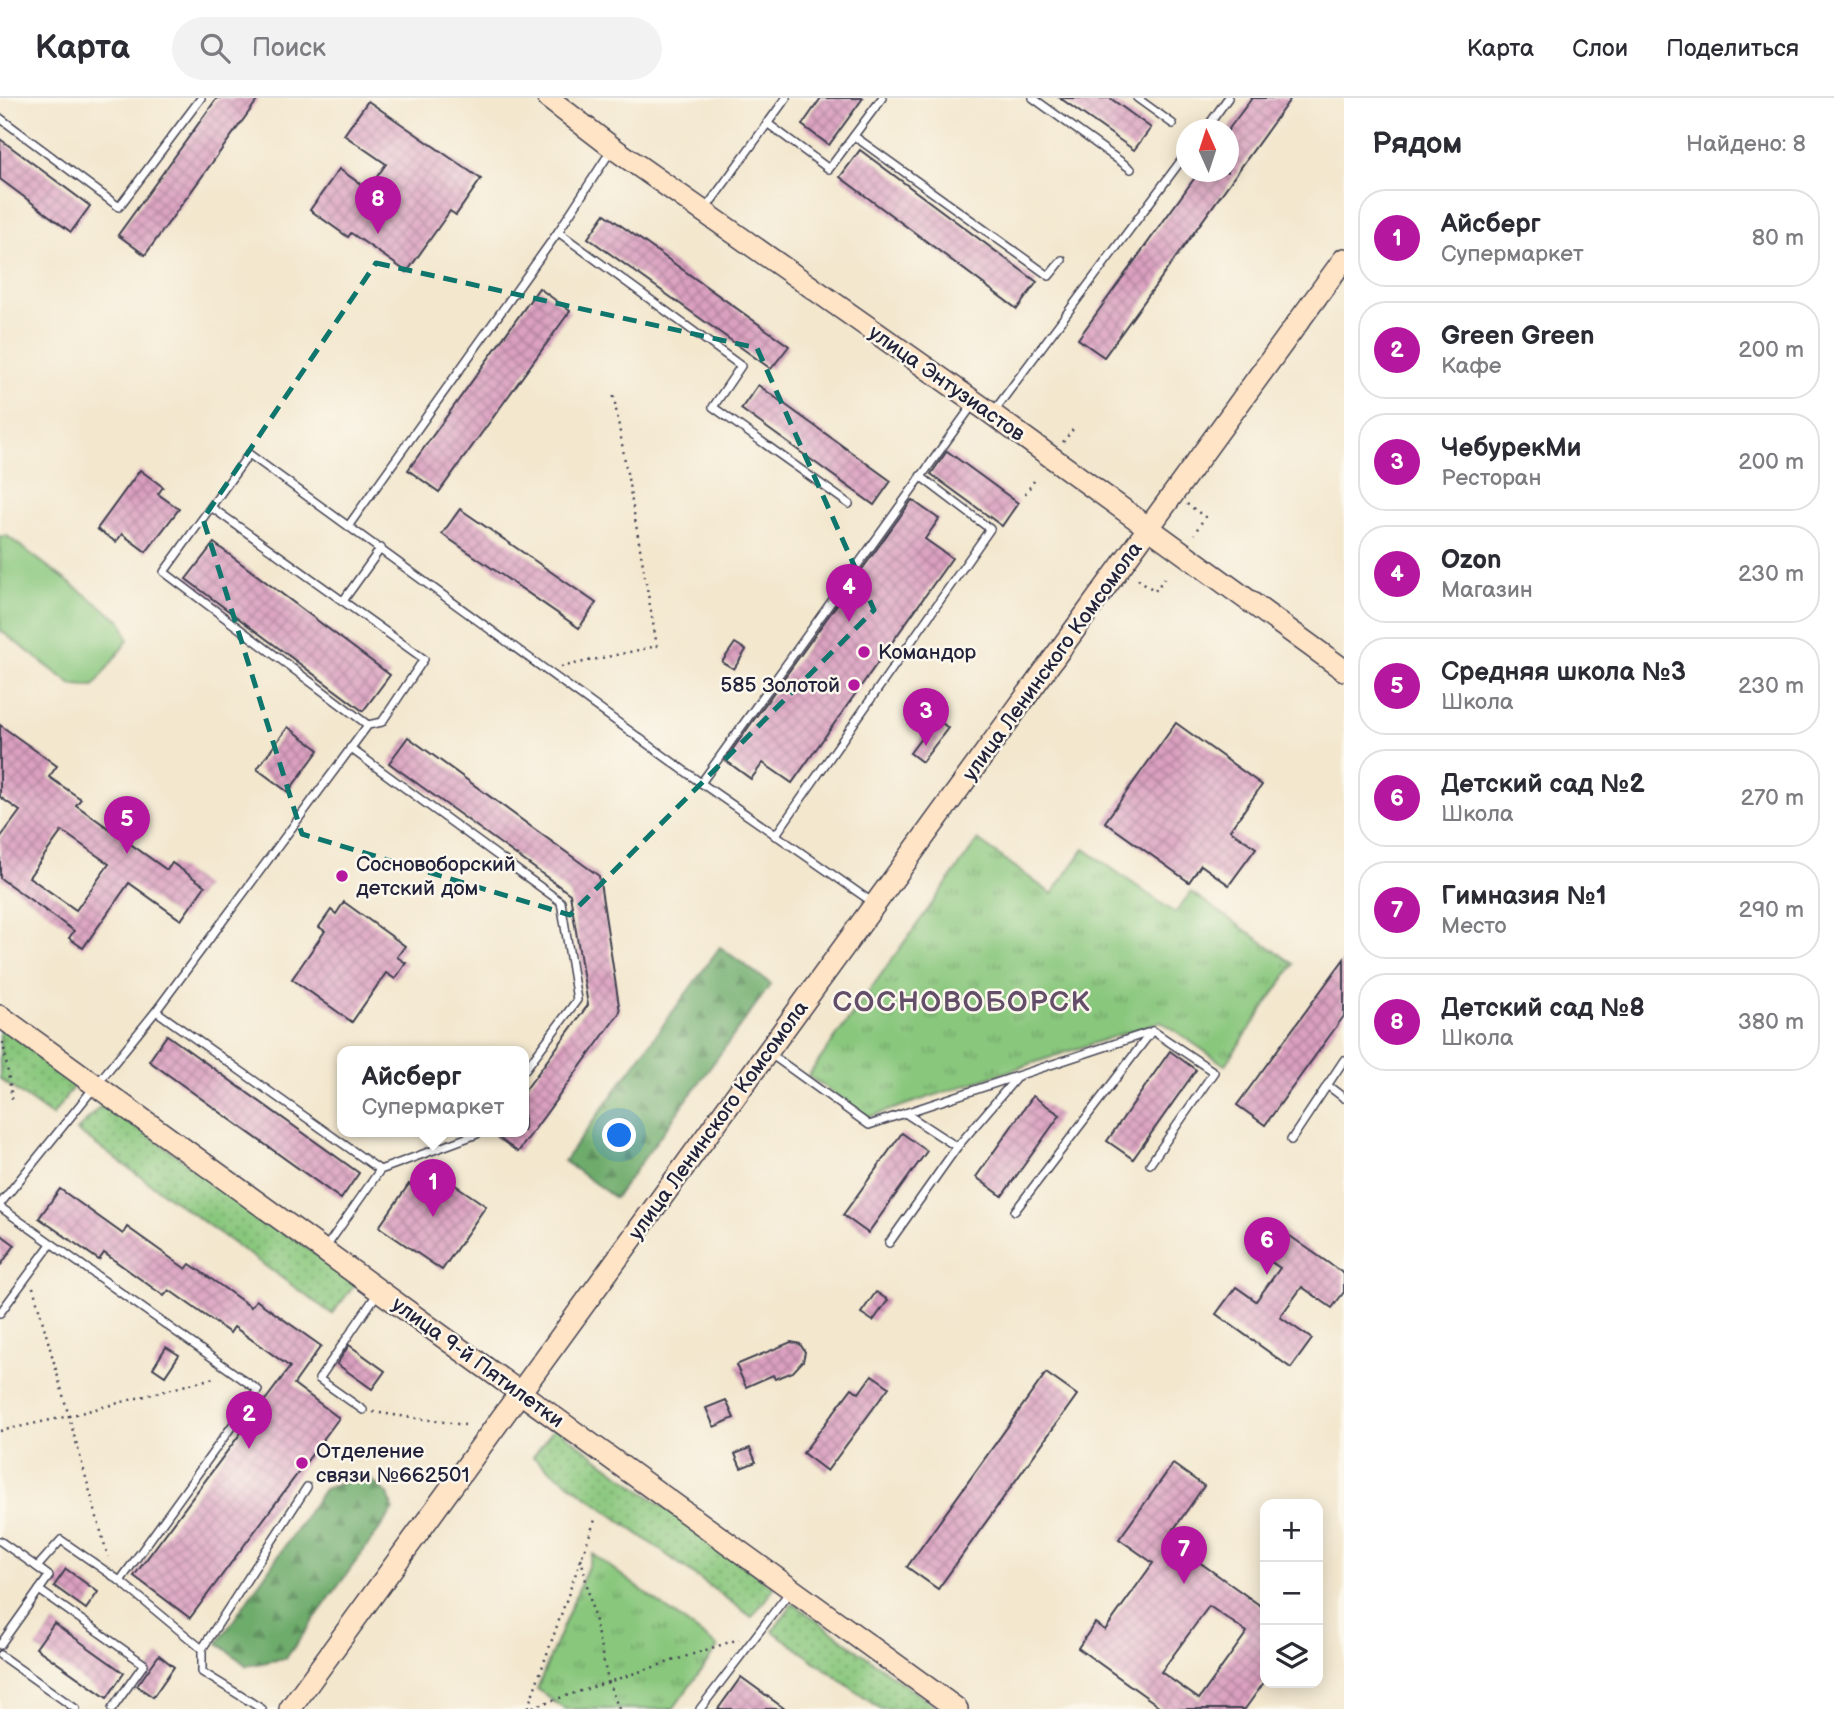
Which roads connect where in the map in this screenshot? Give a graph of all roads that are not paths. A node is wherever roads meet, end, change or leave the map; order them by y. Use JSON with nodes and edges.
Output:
{"nodes":[{"id":1,"x":201,"y":98,"type":"edge"},
{"id":2,"x":548,"y":98,"type":"edge"},
{"id":3,"x":786,"y":98,"type":"edge"},
{"id":4,"x":882,"y":98,"type":"edge"},
{"id":5,"x":1033,"y":98,"type":"edge"},
{"id":6,"x":1137,"y":98,"type":"edge"},
{"id":7,"x":1228,"y":98,"type":"edge"},
{"id":8,"x":0,"y":118,"type":"edge"},
{"id":9,"x":1213,"y":119,"type":"edge"},
{"id":10,"x":767,"y":123,"type":"junction"},
{"id":11,"x":1173,"y":124,"type":"dead end"},
{"id":12,"x":854,"y":136,"type":"junction"},
{"id":13,"x":613,"y":148,"type":"junction"},
{"id":14,"x":1176,"y":167,"type":"edge"},
{"id":15,"x":1131,"y":169,"type":"dead end"},
{"id":16,"x":704,"y":212,"type":"junction"},
{"id":17,"x":558,"y":232,"type":"junction"},
{"id":18,"x":1344,"y":259,"type":"edge"},
{"id":19,"x":1062,"y":260,"type":"dead end"},
{"id":20,"x":983,"y":408,"type":"junction"},
{"id":21,"x":920,"y":476,"type":"junction"},
{"id":22,"x":849,"y":504,"type":"dead end"},
{"id":23,"x":211,"y":507,"type":"junction"},
{"id":24,"x":349,"y":525,"type":"junction"},
{"id":25,"x":1149,"y":528,"type":"junction"},
{"id":26,"x":381,"y":548,"type":"junction"},
{"id":27,"x":343,"y":601,"type":"junction"},
{"id":28,"x":1344,"y":670,"type":"edge"},
{"id":29,"x":368,"y":725,"type":"junction"},
{"id":30,"x":350,"y":748,"type":"junction"},
{"id":31,"x":701,"y":783,"type":"junction"},
{"id":32,"x":775,"y":836,"type":"junction"},
{"id":33,"x":875,"y":904,"type":"junction"},
{"id":34,"x":156,"y":1011,"type":"junction"},
{"id":35,"x":1,"y":1023,"type":"edge"},
{"id":36,"x":1153,"y":1031,"type":"junction"},
{"id":37,"x":768,"y":1052,"type":"junction"},
{"id":38,"x":1344,"y":1060,"type":"edge"},
{"id":39,"x":529,"y":1064,"type":"edge"},
{"id":40,"x":1018,"y":1077,"type":"junction"},
{"id":41,"x":94,"y":1084,"type":"junction"},
{"id":42,"x":1327,"y":1085,"type":"junction"},
{"id":43,"x":1344,"y":1098,"type":"edge"},
{"id":44,"x":905,"y":1113,"type":"junction"},
{"id":45,"x":469,"y":1137,"type":"edge"},
{"id":46,"x":1291,"y":1140,"type":"dead end"},
{"id":47,"x":957,"y":1147,"type":"junction"},
{"id":48,"x":1150,"y":1164,"type":"dead end"},
{"id":49,"x":380,"y":1170,"type":"junction"},
{"id":50,"x":0,"y":1206,"type":"edge"},
{"id":51,"x":1015,"y":1211,"type":"dead end"},
{"id":52,"x":890,"y":1243,"type":"dead end"},
{"id":53,"x":51,"y":1244,"type":"junction"},
{"id":54,"x":324,"y":1250,"type":"junction"},
{"id":55,"x":380,"y":1291,"type":"junction"},
{"id":56,"x":0,"y":1313,"type":"edge"},
{"id":57,"x":520,"y":1392,"type":"junction"},
{"id":58,"x":363,"y":1410,"type":"road end"},
{"id":59,"x":307,"y":1487,"type":"dead end"},
{"id":60,"x":0,"y":1541,"type":"edge"},
{"id":61,"x":37,"y":1567,"type":"junction"},
{"id":62,"x":117,"y":1578,"type":"junction"},
{"id":63,"x":792,"y":1589,"type":"junction"},
{"id":64,"x":39,"y":1590,"type":"junction"},
{"id":65,"x":0,"y":1645,"type":"edge"},
{"id":66,"x":202,"y":1649,"type":"junction"},
{"id":67,"x":0,"y":1655,"type":"edge"},
{"id":68,"x":76,"y":1709,"type":"edge"},
{"id":69,"x":112,"y":1709,"type":"edge"},
{"id":70,"x":262,"y":1709,"type":"edge"},
{"id":71,"x":290,"y":1709,"type":"edge"},
{"id":72,"x":699,"y":1709,"type":"edge"},
{"id":73,"x":957,"y":1709,"type":"edge"}],
"edges":[{"from":1,"to":8,"type":"lane"},
{"from":2,"to":13,"type":"street","name":"улица Энтузиастов"},
{"from":3,"to":10,"type":"lane"},
{"from":4,"to":12,"type":"lane"},
{"from":5,"to":15,"type":"lane"},
{"from":6,"to":11,"type":"lane"},
{"from":7,"to":9,"type":"lane"},
{"from":10,"to":12,"type":"lane"},
{"from":10,"to":16,"type":"lane"},
{"from":12,"to":19,"type":"lane"},
{"from":13,"to":16,"type":"street","name":"улица Энтузиастов"},
{"from":13,"to":17,"type":"lane"},
{"from":14,"to":20,"type":"lane"},
{"from":16,"to":20,"type":"street","name":"улица Энтузиастов"},
{"from":17,"to":22,"type":"lane"},
{"from":17,"to":24,"type":"lane"},
{"from":18,"to":25,"type":"street","name":"улица Ленинского Комсомола"},
{"from":20,"to":21,"type":"lane"},
{"from":20,"to":25,"type":"street","name":"улица Энтузиастов"},
{"from":21,"to":31,"type":"lane"},
{"from":21,"to":32,"type":"lane"},
{"from":23,"to":24,"type":"lane"},
{"from":23,"to":27,"type":"lane"},
{"from":23,"to":29,"type":"lane"},
{"from":24,"to":26,"type":"lane"},
{"from":25,"to":28,"type":"street","name":"улица Энтузиастов"},
{"from":25,"to":33,"type":"street","name":"улица Ленинского Комсомола"},
{"from":26,"to":27,"type":"lane"},
{"from":26,"to":31,"type":"lane"},
{"from":27,"to":29,"type":"lane"},
{"from":29,"to":30,"type":"lane"},
{"from":30,"to":34,"type":"lane"},
{"from":30,"to":39,"type":"lane"},
{"from":31,"to":32,"type":"lane"},
{"from":32,"to":33,"type":"lane"},
{"from":33,"to":37,"type":"street","name":"улица Ленинского Комсомола"},
{"from":34,"to":41,"type":"lane"},
{"from":34,"to":49,"type":"lane"},
{"from":35,"to":41,"type":"street","name":"улица 9-й Пятилетки"},
{"from":36,"to":40,"type":"lane"},
{"from":36,"to":48,"type":"lane"},
{"from":36,"to":51,"type":"lane"},
{"from":37,"to":44,"type":"lane"},
{"from":37,"to":57,"type":"street","name":"улица Ленинского Комсомола"},
{"from":38,"to":42,"type":"lane"},
{"from":40,"to":44,"type":"lane"},
{"from":40,"to":47,"type":"lane"},
{"from":41,"to":50,"type":"lane"},
{"from":41,"to":54,"type":"street","name":"улица 9-й Пятилетки"},
{"from":42,"to":43,"type":"lane"},
{"from":42,"to":46,"type":"lane"},
{"from":44,"to":47,"type":"lane"},
{"from":45,"to":49,"type":"lane"},
{"from":47,"to":52,"type":"lane"},
{"from":49,"to":54,"type":"lane"},
{"from":50,"to":53,"type":"lane"},
{"from":53,"to":56,"type":"lane"},
{"from":53,"to":62,"type":"lane"},
{"from":54,"to":55,"type":"street","name":"улица 9-й Пятилетки"},
{"from":55,"to":57,"type":"street","name":"улица 9-й Пятилетки"},
{"from":55,"to":58,"type":"lane"},
{"from":57,"to":63,"type":"street","name":"улица 9-й Пятилетки"},
{"from":57,"to":71,"type":"street","name":"улица Ленинского Комсомола"},
{"from":59,"to":66,"type":"lane"},
{"from":60,"to":61,"type":"lane"},
{"from":61,"to":62,"type":"lane"},
{"from":61,"to":64,"type":"lane"},
{"from":62,"to":66,"type":"lane"},
{"from":63,"to":72,"type":"lane"},
{"from":63,"to":73,"type":"street","name":"улица 9-й Пятилетки"},
{"from":64,"to":65,"type":"lane"},
{"from":64,"to":69,"type":"lane"},
{"from":66,"to":70,"type":"lane"},
{"from":67,"to":68,"type":"lane"}]}
